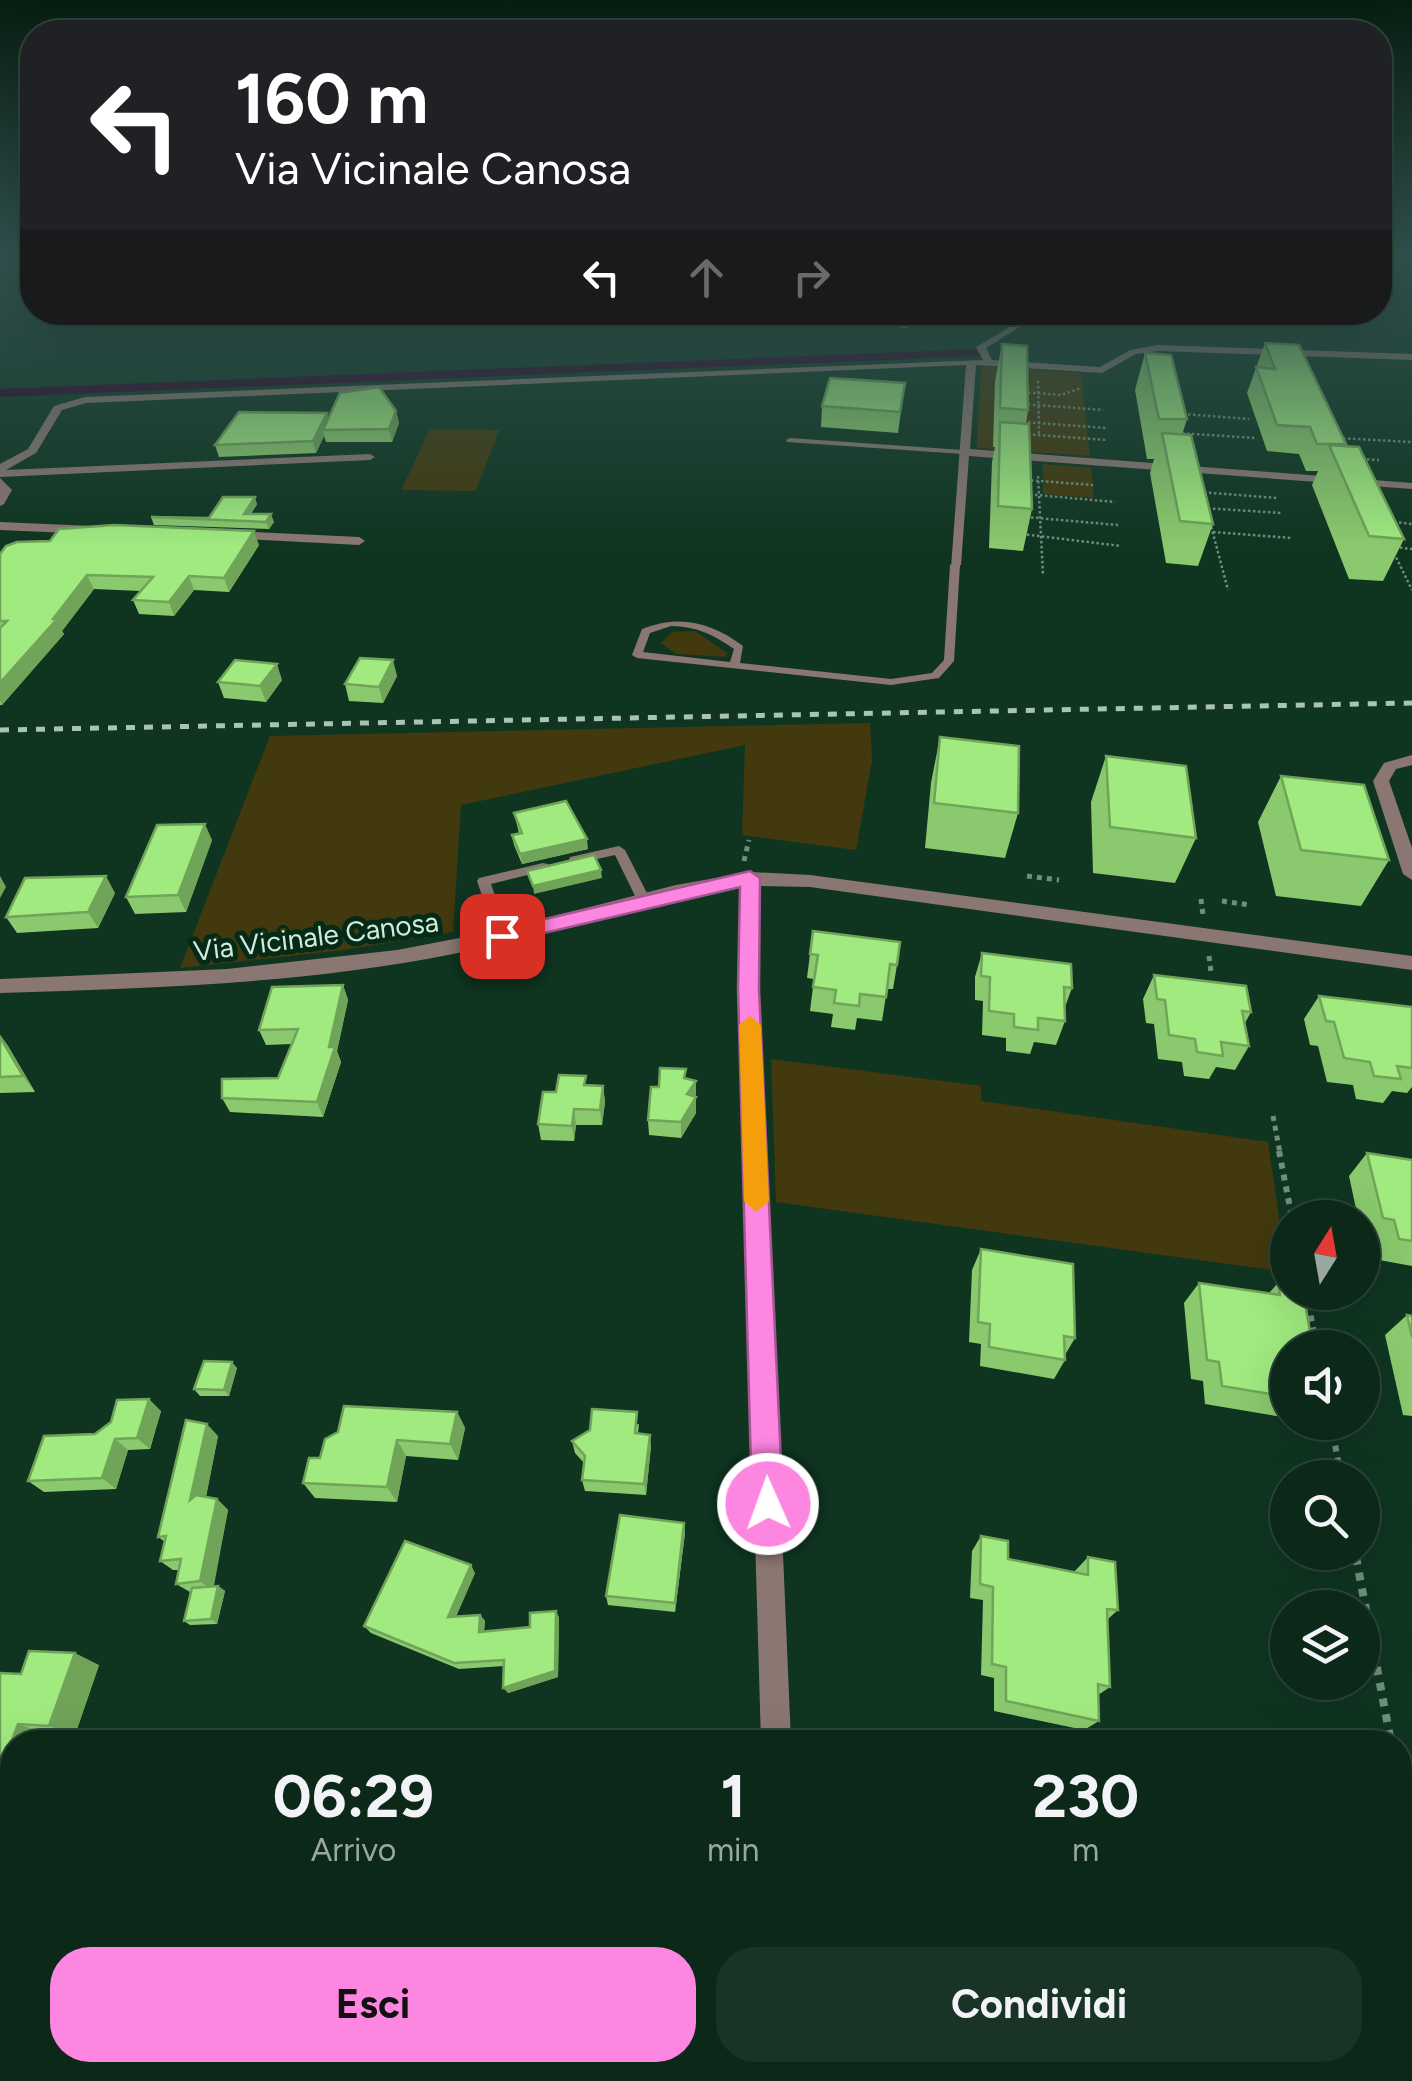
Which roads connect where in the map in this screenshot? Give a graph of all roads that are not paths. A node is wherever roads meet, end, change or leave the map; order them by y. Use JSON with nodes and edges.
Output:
{"nodes":[{"id":1,"x":1131,"y":353,"type":"edge"},
{"id":2,"x":1302,"y":353,"type":"edge"},
{"id":3,"x":985,"y":355,"type":"joint"},
{"id":4,"x":1412,"y":357,"type":"edge"},
{"id":5,"x":971,"y":362,"type":"junction"},
{"id":6,"x":790,"y":440,"type":"dead end"},
{"id":7,"x":963,"y":452,"type":"junction"},
{"id":8,"x":370,"y":457,"type":"dead end"},
{"id":9,"x":0,"y":475,"type":"edge"},
{"id":10,"x":1412,"y":486,"type":"edge"},
{"id":11,"x":0,"y":502,"type":"edge"},
{"id":12,"x":0,"y":526,"type":"edge"},
{"id":13,"x":100,"y":530,"type":"edge"},
{"id":14,"x":220,"y":535,"type":"edge"},
{"id":15,"x":360,"y":541,"type":"dead end"},
{"id":16,"x":955,"y":565,"type":"joint"},
{"id":17,"x":734,"y":665,"type":"junction"},
{"id":18,"x":1412,"y":760,"type":"edge"},
{"id":19,"x":745,"y":872,"type":"junction"},
{"id":20,"x":1412,"y":874,"type":"edge"},
{"id":21,"x":644,"y":901,"type":"junction"},
{"id":22,"x":502,"y":936,"type":"junction"},
{"id":23,"x":1412,"y":963,"type":"edge"},
{"id":24,"x":0,"y":986,"type":"edge"},
{"id":25,"x":776,"y":1730,"type":"edge"}],
"edges":[{"from":1,"to":3,"type":"street"},
{"from":2,"to":4,"type":"street"},
{"from":3,"to":5,"type":"street"},
{"from":5,"to":7,"type":"street"},
{"from":5,"to":9,"type":"street"},
{"from":6,"to":7,"type":"lane"},
{"from":7,"to":10,"type":"street"},
{"from":7,"to":16,"type":"street"},
{"from":8,"to":9,"type":"street"},
{"from":9,"to":11,"type":"street"},
{"from":12,"to":13,"type":"street"},
{"from":14,"to":15,"type":"street"},
{"from":16,"to":17,"type":"lane"},
{"from":17,"to":17,"type":"lane"},
{"from":18,"to":20,"type":"street"},
{"from":19,"to":21,"type":"street","name":"Via Vicinale Canosa"},
{"from":19,"to":23,"type":"street","name":"Via Vicinale Canosa"},
{"from":19,"to":25,"type":"street"},
{"from":21,"to":22,"type":"street","name":"Via Vicinale Canosa"},
{"from":21,"to":22,"type":"lane"},
{"from":22,"to":24,"type":"street","name":"Via Vicinale Canosa"}]}
